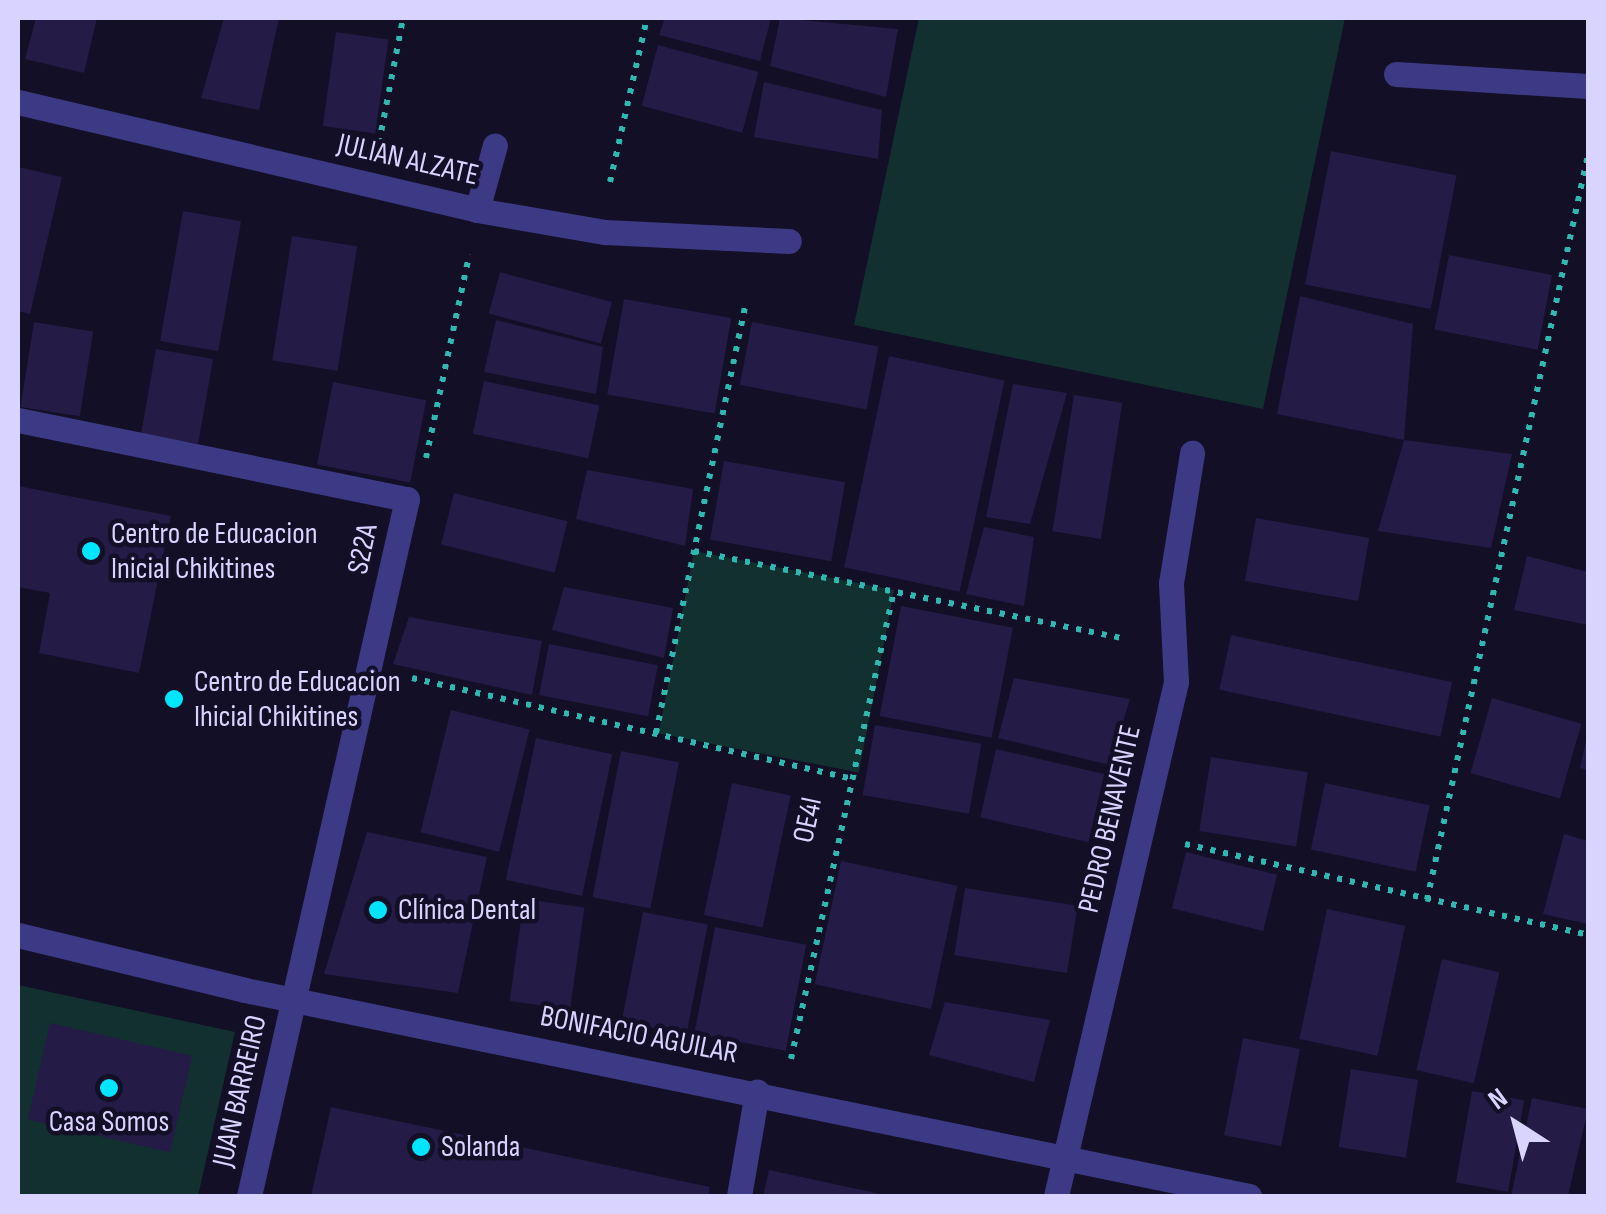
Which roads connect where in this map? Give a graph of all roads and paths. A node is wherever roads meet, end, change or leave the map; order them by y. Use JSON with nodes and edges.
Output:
{"nodes":[{"id":1,"x":403,"y":18,"type":"edge"},
{"id":2,"x":648,"y":18,"type":"edge"},
{"id":3,"x":1396,"y":74,"type":"dead end"},
{"id":4,"x":1588,"y":86,"type":"edge"},
{"id":5,"x":18,"y":102,"type":"edge"},
{"id":6,"x":496,"y":145,"type":"dead end"},
{"id":7,"x":378,"y":150,"type":"dead end"},
{"id":8,"x":1588,"y":155,"type":"edge"},
{"id":9,"x":610,"y":182,"type":"dead end"},
{"id":10,"x":478,"y":210,"type":"junction"},
{"id":11,"x":789,"y":241,"type":"dead end"},
{"id":12,"x":746,"y":302,"type":"dead end"},
{"id":13,"x":18,"y":420,"type":"edge"},
{"id":14,"x":1192,"y":453,"type":"dead end"},
{"id":15,"x":694,"y":551,"type":"junction"},
{"id":16,"x":894,"y":592,"type":"junction"},
{"id":17,"x":1123,"y":638,"type":"dead end"},
{"id":18,"x":400,"y":676,"type":"dead end"},
{"id":19,"x":656,"y":733,"type":"junction"},
{"id":20,"x":850,"y":778,"type":"junction"},
{"id":21,"x":1178,"y":843,"type":"dead end"},
{"id":22,"x":1427,"y":900,"type":"junction"},
{"id":23,"x":1588,"y":935,"type":"edge"},
{"id":24,"x":18,"y":936,"type":"edge"},
{"id":25,"x":294,"y":1000,"type":"junction"},
{"id":26,"x":790,"y":1064,"type":"dead end"},
{"id":27,"x":758,"y":1092,"type":"junction"},
{"id":28,"x":1064,"y":1156,"type":"junction"},
{"id":29,"x":249,"y":1196,"type":"edge"},
{"id":30,"x":739,"y":1196,"type":"edge"},
{"id":31,"x":1056,"y":1196,"type":"edge"},
{"id":32,"x":1249,"y":1196,"type":"edge"}],
"edges":[{"from":1,"to":7,"type":"path"},
{"from":2,"to":9,"type":"path"},
{"from":3,"to":4,"type":"street"},
{"from":5,"to":10,"type":"street","name":"JULIAN ALZATE"},
{"from":6,"to":10,"type":"street"},
{"from":8,"to":22,"type":"path"},
{"from":10,"to":11,"type":"street","name":"JULIAN ALZATE"},
{"from":12,"to":15,"type":"path"},
{"from":13,"to":25,"type":"street","name":"S22A"},
{"from":14,"to":28,"type":"street","name":"PEDRO BENAVENTE"},
{"from":15,"to":16,"type":"path"},
{"from":15,"to":19,"type":"path"},
{"from":16,"to":17,"type":"path"},
{"from":16,"to":20,"type":"path","name":"OE4I"},
{"from":18,"to":19,"type":"path"},
{"from":19,"to":20,"type":"path"},
{"from":20,"to":26,"type":"path","name":"OE4I"},
{"from":21,"to":22,"type":"path"},
{"from":22,"to":23,"type":"path"},
{"from":24,"to":25,"type":"street","name":"BONIFACIO AGUILAR"},
{"from":25,"to":27,"type":"street","name":"BONIFACIO AGUILAR"},
{"from":25,"to":29,"type":"street","name":"JUAN BARREIRO"},
{"from":27,"to":28,"type":"street","name":"BONIFACIO AGUILAR"},
{"from":27,"to":30,"type":"street"},
{"from":28,"to":31,"type":"street","name":"PEDRO BENAVENTE"},
{"from":28,"to":32,"type":"street","name":"BONIFACIO AGUILAR"}]}
